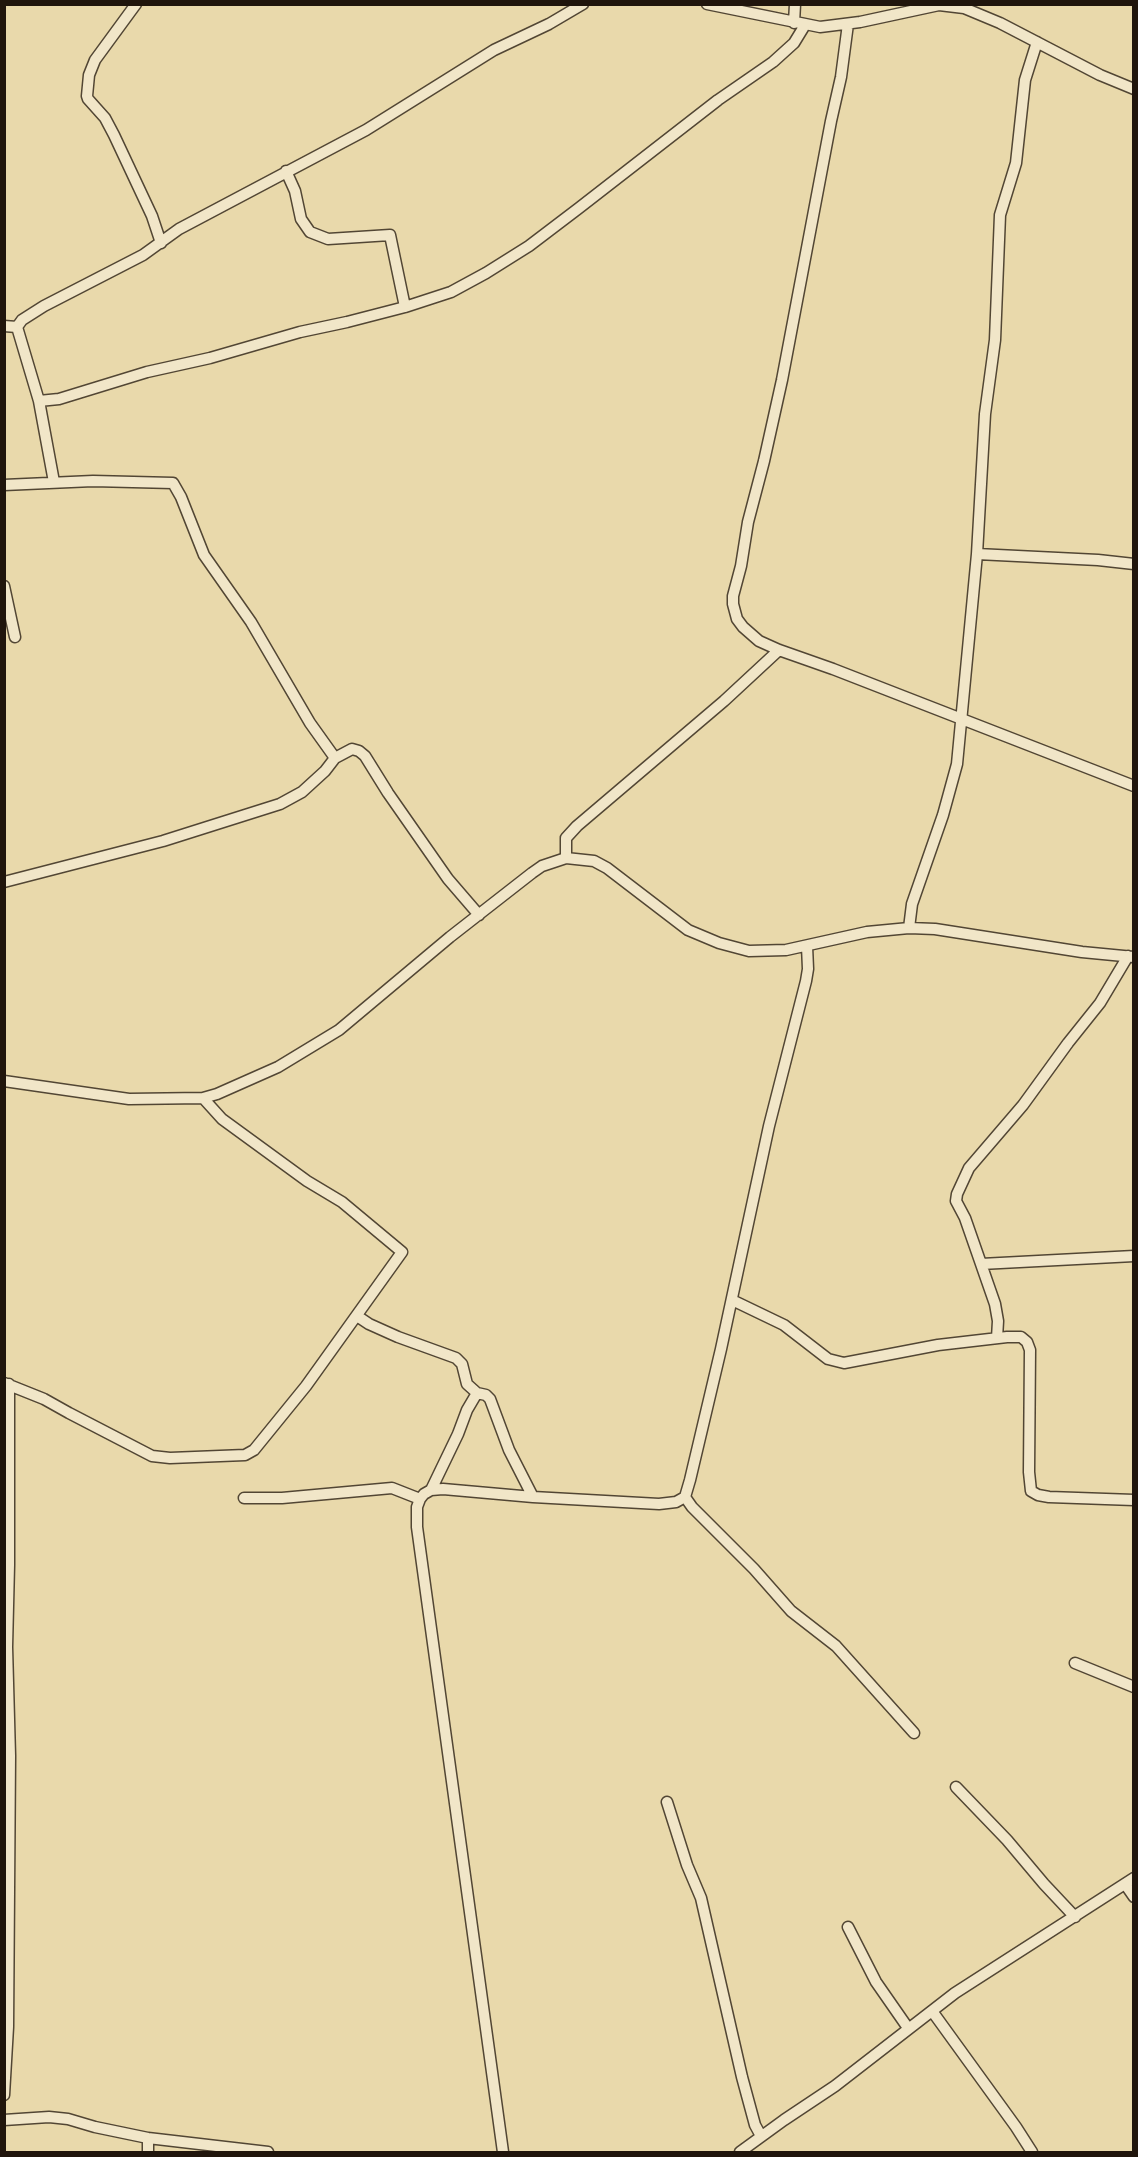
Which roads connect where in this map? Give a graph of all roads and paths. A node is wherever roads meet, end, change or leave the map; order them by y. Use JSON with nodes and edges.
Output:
{"nodes":[{"id":1,"x":136,"y":4,"type":"edge"},
{"id":2,"x":583,"y":4,"type":"edge"},
{"id":3,"x":707,"y":4,"type":"edge"},
{"id":4,"x":795,"y":4,"type":"edge"},
{"id":5,"x":800,"y":24,"type":"junction"},
{"id":6,"x":848,"y":24,"type":"junction"},
{"id":7,"x":1037,"y":42,"type":"junction"},
{"id":8,"x":1134,"y":89,"type":"edge"},
{"id":9,"x":286,"y":171,"type":"junction"},
{"id":10,"x":161,"y":243,"type":"junction"},
{"id":11,"x":405,"y":307,"type":"junction"},
{"id":12,"x":4,"y":326,"type":"edge"},
{"id":13,"x":17,"y":327,"type":"junction"},
{"id":14,"x":39,"y":401,"type":"junction"},
{"id":15,"x":54,"y":482,"type":"junction"},
{"id":16,"x":4,"y":486,"type":"edge"},
{"id":17,"x":977,"y":554,"type":"junction"},
{"id":18,"x":1134,"y":564,"type":"edge"},
{"id":19,"x":4,"y":586,"type":"edge"},
{"id":20,"x":15,"y":637,"type":"dead end"},
{"id":21,"x":779,"y":650,"type":"junction"},
{"id":22,"x":961,"y":718,"type":"junction"},
{"id":23,"x":335,"y":758,"type":"junction"},
{"id":24,"x":1134,"y":786,"type":"edge"},
{"id":25,"x":566,"y":858,"type":"junction"},
{"id":26,"x":4,"y":882,"type":"edge"},
{"id":27,"x":479,"y":915,"type":"junction"},
{"id":28,"x":909,"y":928,"type":"junction"},
{"id":29,"x":807,"y":946,"type":"junction"},
{"id":30,"x":1131,"y":956,"type":"edge"},
{"id":31,"x":4,"y":1081,"type":"edge"},
{"id":32,"x":203,"y":1098,"type":"junction"},
{"id":33,"x":1134,"y":1256,"type":"edge"},
{"id":34,"x":981,"y":1264,"type":"junction"},
{"id":35,"x":732,"y":1300,"type":"junction"},
{"id":36,"x":357,"y":1316,"type":"junction"},
{"id":37,"x":997,"y":1338,"type":"junction"},
{"id":38,"x":7,"y":1383,"type":"edge"},
{"id":39,"x":477,"y":1393,"type":"junction"},
{"id":40,"x":431,"y":1490,"type":"junction"},
{"id":41,"x":533,"y":1497,"type":"junction"},
{"id":42,"x":685,"y":1497,"type":"junction"},
{"id":43,"x":244,"y":1498,"type":"dead end"},
{"id":44,"x":420,"y":1499,"type":"junction"},
{"id":45,"x":1134,"y":1500,"type":"edge"},
{"id":46,"x":1075,"y":1663,"type":"dead end"},
{"id":47,"x":1134,"y":1687,"type":"edge"},
{"id":48,"x":914,"y":1733,"type":"dead end"},
{"id":49,"x":956,"y":1787,"type":"dead end"},
{"id":50,"x":667,"y":1802,"type":"dead end"},
{"id":51,"x":1129,"y":1881,"type":"edge"},
{"id":52,"x":1134,"y":1897,"type":"edge"},
{"id":53,"x":1075,"y":1917,"type":"junction"},
{"id":54,"x":848,"y":1927,"type":"dead end"},
{"id":55,"x":932,"y":2011,"type":"junction"},
{"id":56,"x":908,"y":2028,"type":"junction"},
{"id":57,"x":4,"y":2094,"type":"edge"},
{"id":58,"x":4,"y":2120,"type":"edge"},
{"id":59,"x":761,"y":2136,"type":"junction"},
{"id":60,"x":148,"y":2138,"type":"junction"},
{"id":61,"x":148,"y":2152,"type":"edge"},
{"id":62,"x":268,"y":2152,"type":"edge"},
{"id":63,"x":503,"y":2152,"type":"edge"},
{"id":64,"x":740,"y":2152,"type":"edge"},
{"id":65,"x":1032,"y":2152,"type":"edge"}],
"edges":[{"from":1,"to":10,"type":"street"},
{"from":2,"to":9,"type":"street"},
{"from":3,"to":5,"type":"street"},
{"from":4,"to":5,"type":"street"},
{"from":5,"to":6,"type":"street"},
{"from":5,"to":11,"type":"street"},
{"from":6,"to":7,"type":"street"},
{"from":6,"to":21,"type":"street"},
{"from":7,"to":8,"type":"street"},
{"from":7,"to":17,"type":"street"},
{"from":9,"to":10,"type":"street"},
{"from":9,"to":11,"type":"street"},
{"from":10,"to":13,"type":"street"},
{"from":11,"to":14,"type":"street"},
{"from":12,"to":13,"type":"street"},
{"from":13,"to":14,"type":"street"},
{"from":14,"to":15,"type":"street"},
{"from":15,"to":16,"type":"street"},
{"from":15,"to":23,"type":"street"},
{"from":17,"to":18,"type":"street"},
{"from":17,"to":22,"type":"street"},
{"from":19,"to":20,"type":"street"},
{"from":21,"to":22,"type":"street"},
{"from":21,"to":25,"type":"street"},
{"from":22,"to":24,"type":"street"},
{"from":22,"to":28,"type":"street"},
{"from":23,"to":26,"type":"street"},
{"from":23,"to":27,"type":"street"},
{"from":25,"to":27,"type":"street"},
{"from":25,"to":29,"type":"street"},
{"from":27,"to":32,"type":"street"},
{"from":28,"to":29,"type":"street"},
{"from":28,"to":30,"type":"street"},
{"from":29,"to":35,"type":"street"},
{"from":30,"to":34,"type":"street"},
{"from":31,"to":32,"type":"street"},
{"from":32,"to":36,"type":"street"},
{"from":33,"to":34,"type":"street"},
{"from":34,"to":37,"type":"street"},
{"from":35,"to":37,"type":"street"},
{"from":35,"to":42,"type":"street"},
{"from":36,"to":38,"type":"street"},
{"from":36,"to":39,"type":"street"},
{"from":37,"to":45,"type":"street"},
{"from":38,"to":57,"type":"street"},
{"from":39,"to":40,"type":"street"},
{"from":39,"to":41,"type":"street"},
{"from":40,"to":41,"type":"street"},
{"from":40,"to":44,"type":"street"},
{"from":41,"to":42,"type":"street"},
{"from":42,"to":48,"type":"street"},
{"from":43,"to":44,"type":"street"},
{"from":44,"to":63,"type":"street"},
{"from":46,"to":47,"type":"street"},
{"from":49,"to":53,"type":"street"},
{"from":50,"to":59,"type":"street"},
{"from":51,"to":52,"type":"street"},
{"from":51,"to":53,"type":"street"},
{"from":53,"to":55,"type":"street"},
{"from":54,"to":56,"type":"street"},
{"from":55,"to":56,"type":"street"},
{"from":55,"to":65,"type":"street"},
{"from":56,"to":59,"type":"street"},
{"from":58,"to":60,"type":"street"},
{"from":59,"to":64,"type":"street"},
{"from":60,"to":61,"type":"street"},
{"from":60,"to":62,"type":"street"}]}
